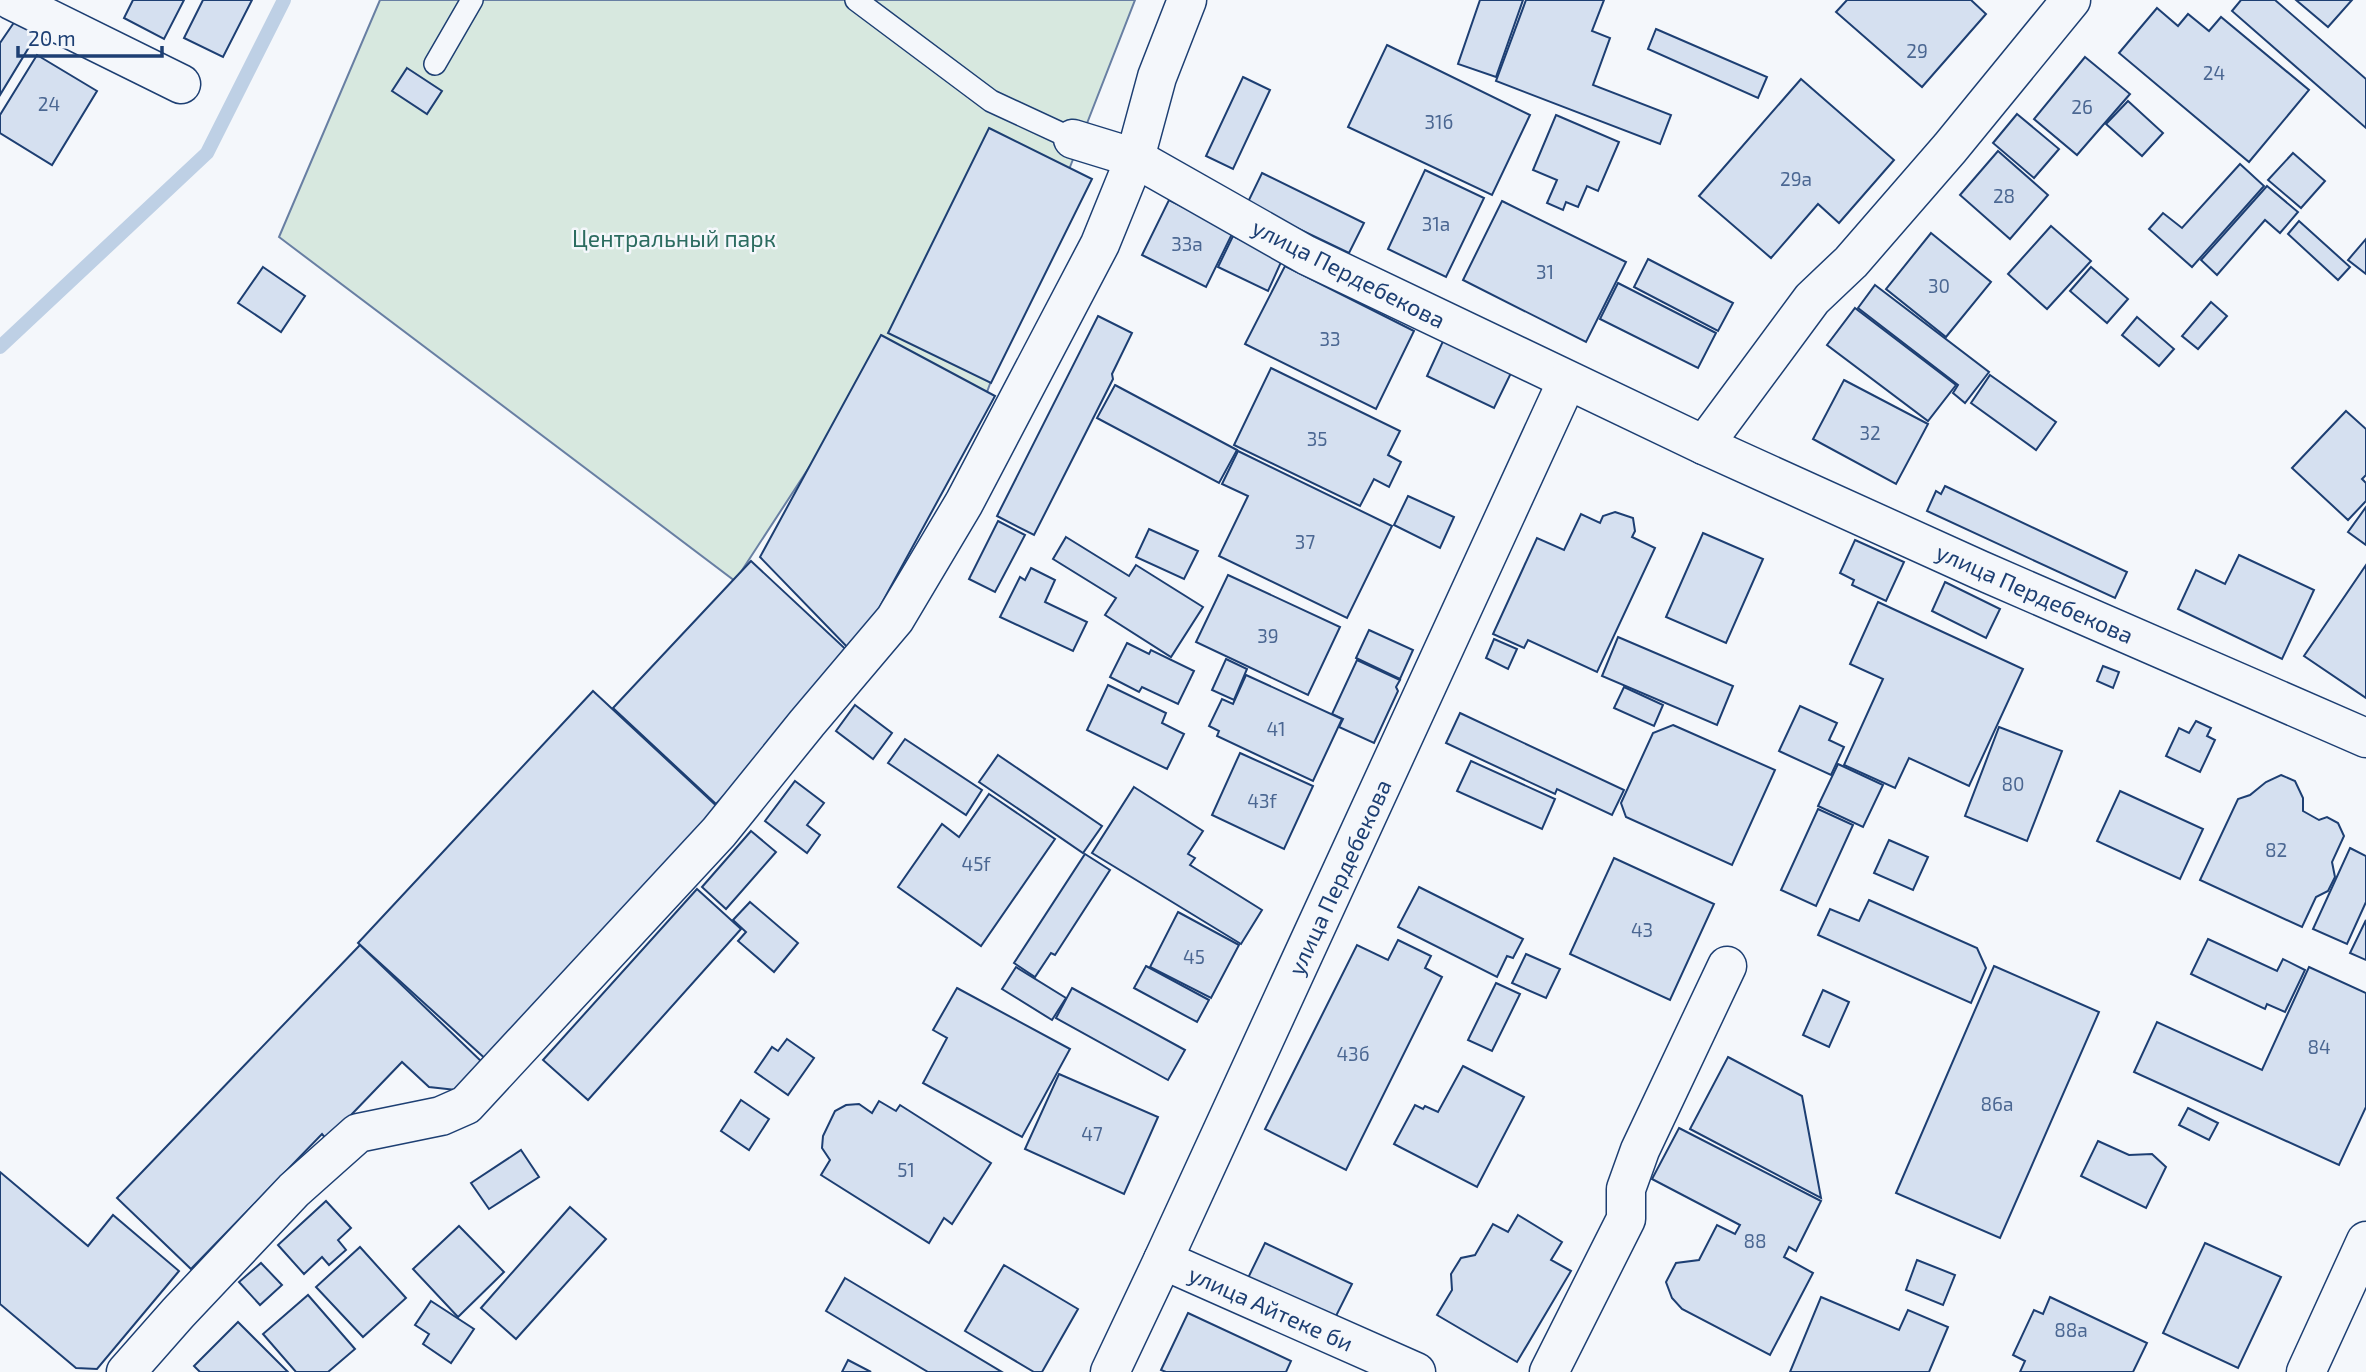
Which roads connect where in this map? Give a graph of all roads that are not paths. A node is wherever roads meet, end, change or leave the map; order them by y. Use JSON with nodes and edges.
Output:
{"nodes":[{"id":1,"x":11,"y":0,"type":"edge"},
{"id":2,"x":472,"y":0,"type":"edge"},
{"id":3,"x":856,"y":0,"type":"edge"},
{"id":4,"x":1187,"y":0,"type":"edge"},
{"id":5,"x":2071,"y":0,"type":"edge"},
{"id":6,"x":435,"y":64,"type":"dead end"},
{"id":7,"x":181,"y":84,"type":"dead end"},
{"id":8,"x":1073,"y":139,"type":"joint"},
{"id":9,"x":1135,"y":158,"type":"junction"},
{"id":10,"x":1567,"y":381,"type":"junction"},
{"id":11,"x":1704,"y":446,"type":"junction"},
{"id":12,"x":2366,"y":738,"type":"edge"},
{"id":13,"x":1727,"y":966,"type":"dead end"},
{"id":14,"x":2366,"y":1241,"type":"edge"},
{"id":15,"x":1163,"y":1260,"type":"junction"},
{"id":16,"x":126,"y":1372,"type":"edge"},
{"id":17,"x":1110,"y":1372,"type":"edge"},
{"id":18,"x":1416,"y":1372,"type":"edge"},
{"id":19,"x":1549,"y":1372,"type":"edge"},
{"id":20,"x":2306,"y":1372,"type":"edge"}],
"edges":[{"from":1,"to":7,"type":"street"},
{"from":2,"to":6,"type":"lane"},
{"from":3,"to":8,"type":"lane"},
{"from":4,"to":9,"type":"street"},
{"from":5,"to":11,"type":"street"},
{"from":8,"to":9,"type":"street","name":"улица Пердебекова"},
{"from":9,"to":10,"type":"street","name":"улица Пердебекова"},
{"from":9,"to":16,"type":"street"},
{"from":10,"to":11,"type":"street","name":"улица Пердебекова"},
{"from":10,"to":15,"type":"street","name":"улица Пердебекова"},
{"from":11,"to":12,"type":"street","name":"улица Пердебекова"},
{"from":13,"to":19,"type":"street"},
{"from":14,"to":20,"type":"street"},
{"from":15,"to":17,"type":"street","name":"улица Пердебекова"},
{"from":15,"to":18,"type":"street","name":"улица Айтеке би"}]}
